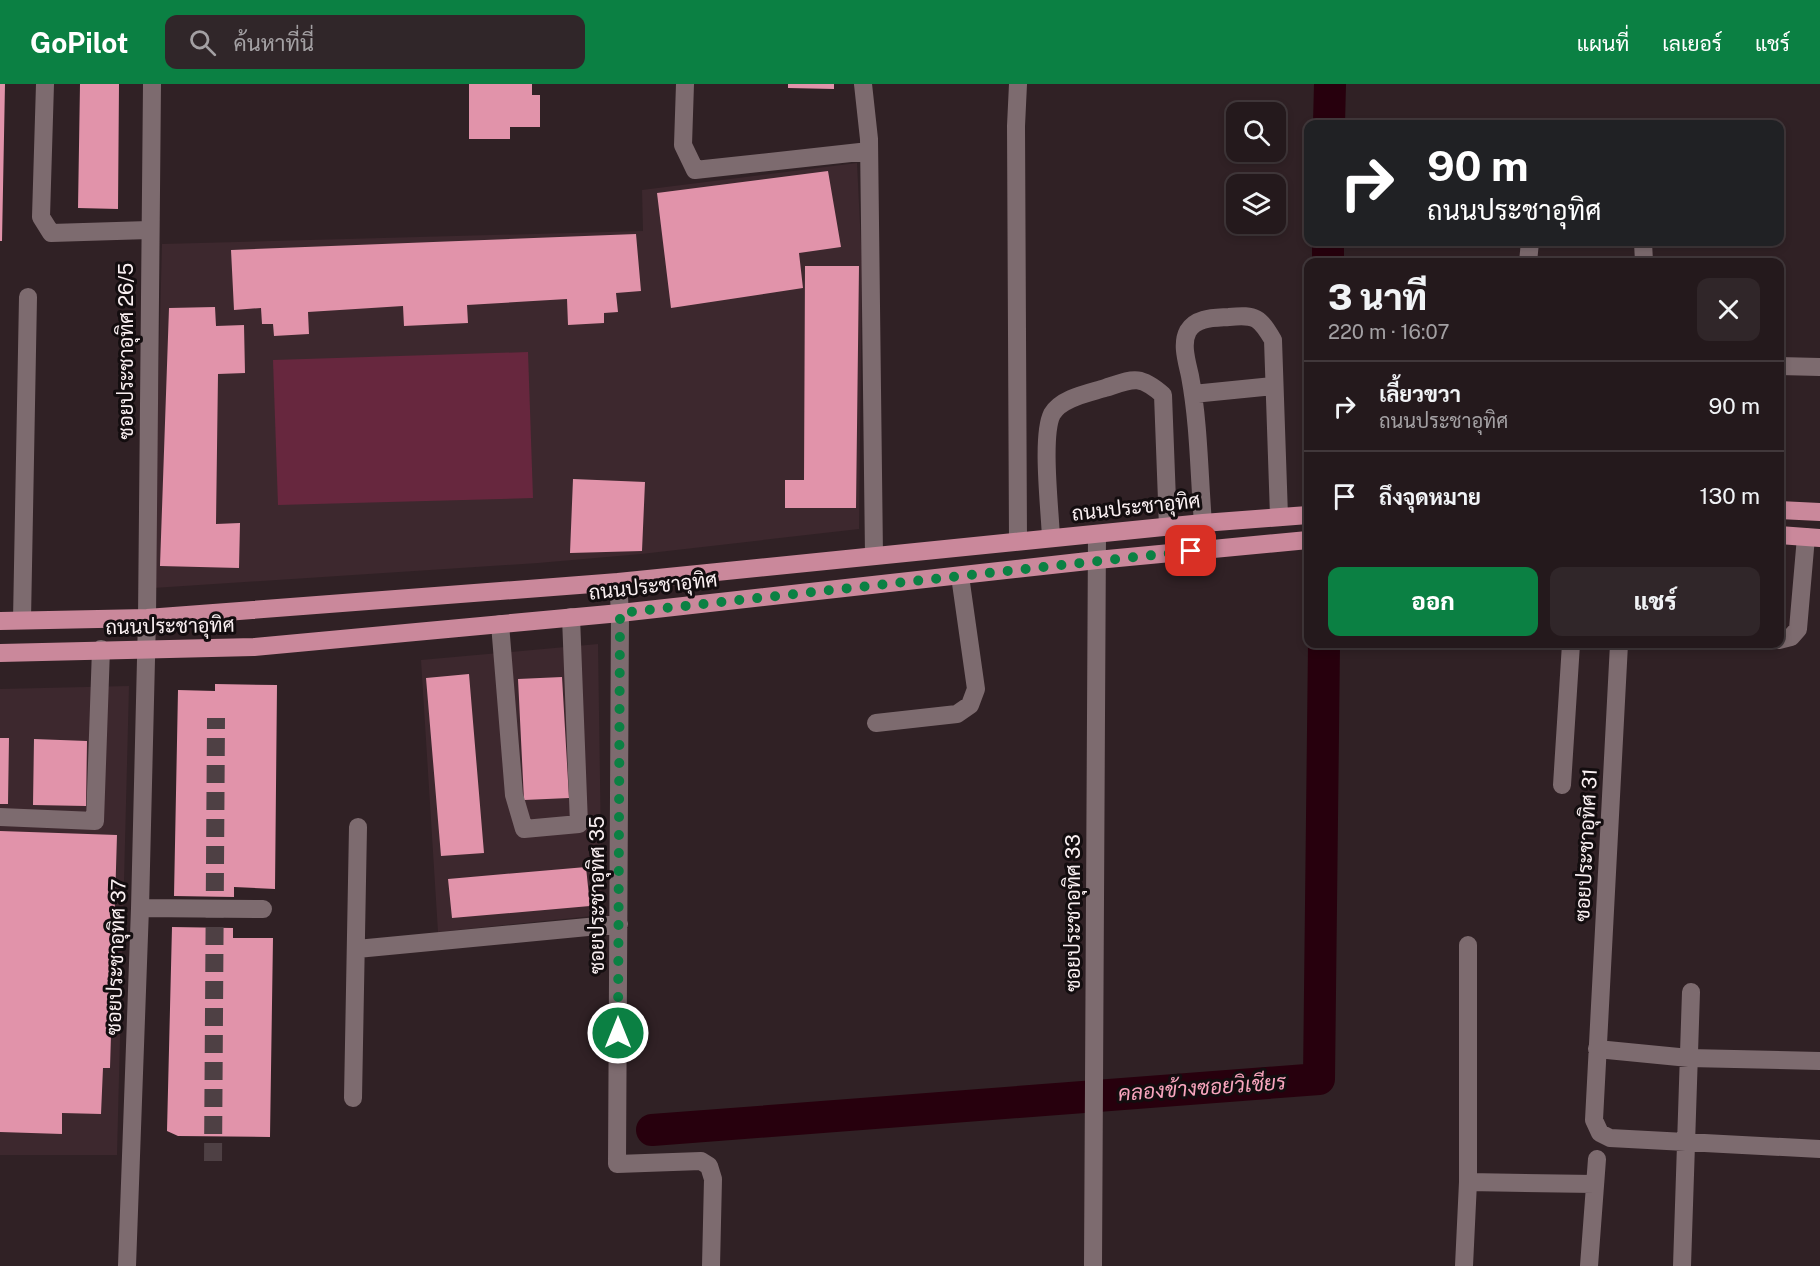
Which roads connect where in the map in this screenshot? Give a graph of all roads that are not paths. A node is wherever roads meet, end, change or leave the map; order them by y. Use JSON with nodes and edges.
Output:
{"nodes":[{"id":1,"x":45,"y":84,"type":"edge"},
{"id":2,"x":152,"y":84,"type":"edge"},
{"id":3,"x":685,"y":84,"type":"edge"},
{"id":4,"x":863,"y":84,"type":"edge"},
{"id":5,"x":1018,"y":84,"type":"edge"},
{"id":6,"x":869,"y":151,"type":"junction"},
{"id":7,"x":149,"y":230,"type":"junction"},
{"id":8,"x":28,"y":297,"type":"dead end"},
{"id":9,"x":1784,"y":366,"type":"edge"},
{"id":10,"x":1820,"y":367,"type":"edge"},
{"id":11,"x":1273,"y":386,"type":"junction"},
{"id":12,"x":1193,"y":394,"type":"junction"},
{"id":13,"x":1784,"y":510,"type":"edge"},
{"id":14,"x":1820,"y":512,"type":"edge"},
{"id":15,"x":1304,"y":514,"type":"edge"},
{"id":16,"x":1278,"y":516,"type":"junction"},
{"id":17,"x":1203,"y":523,"type":"junction"},
{"id":18,"x":1168,"y":527,"type":"junction"},
{"id":19,"x":1097,"y":534,"type":"junction"},
{"id":20,"x":1784,"y":535,"type":"edge"},
{"id":21,"x":1813,"y":537,"type":"edge"},
{"id":22,"x":1051,"y":538,"type":"junction"},
{"id":23,"x":1304,"y":540,"type":"edge"},
{"id":24,"x":1018,"y":541,"type":"junction"},
{"id":25,"x":874,"y":556,"type":"junction"},
{"id":26,"x":1097,"y":560,"type":"junction"},
{"id":27,"x":960,"y":576,"type":"junction"},
{"id":28,"x":618,"y":582,"type":"junction"},
{"id":29,"x":620,"y":613,"type":"junction"},
{"id":30,"x":571,"y":617,"type":"junction"},
{"id":31,"x":147,"y":618,"type":"junction"},
{"id":32,"x":22,"y":620,"type":"junction"},
{"id":33,"x":0,"y":621,"type":"edge"},
{"id":34,"x":500,"y":624,"type":"junction"},
{"id":35,"x":1784,"y":639,"type":"edge"},
{"id":36,"x":1572,"y":648,"type":"edge"},
{"id":37,"x":1619,"y":648,"type":"edge"},
{"id":38,"x":146,"y":649,"type":"junction"},
{"id":39,"x":101,"y":650,"type":"junction"},
{"id":40,"x":0,"y":653,"type":"edge"},
{"id":41,"x":876,"y":723,"type":"dead end"},
{"id":42,"x":1562,"y":785,"type":"dead end"},
{"id":43,"x":0,"y":818,"type":"edge"},
{"id":44,"x":358,"y":827,"type":"dead end"},
{"id":45,"x":140,"y":908,"type":"junction"},
{"id":46,"x":263,"y":909,"type":"dead end"},
{"id":47,"x":619,"y":924,"type":"junction"},
{"id":48,"x":1468,"y":945,"type":"dead end"},
{"id":49,"x":357,"y":949,"type":"junction"},
{"id":50,"x":1691,"y":992,"type":"dead end"},
{"id":51,"x":1597,"y":1049,"type":"junction"},
{"id":52,"x":1689,"y":1058,"type":"junction"},
{"id":53,"x":1820,"y":1061,"type":"edge"},
{"id":54,"x":353,"y":1098,"type":"dead end"},
{"id":55,"x":1686,"y":1141,"type":"junction"},
{"id":56,"x":1820,"y":1149,"type":"edge"},
{"id":57,"x":1597,"y":1159,"type":"dead end"},
{"id":58,"x":1467,"y":1182,"type":"junction"},
{"id":59,"x":1596,"y":1184,"type":"junction"},
{"id":60,"x":127,"y":1266,"type":"edge"},
{"id":61,"x":711,"y":1266,"type":"edge"},
{"id":62,"x":1093,"y":1266,"type":"edge"},
{"id":63,"x":1464,"y":1266,"type":"edge"},
{"id":64,"x":1588,"y":1266,"type":"edge"},
{"id":65,"x":1682,"y":1266,"type":"edge"}],
"edges":[{"from":1,"to":7,"type":"street"},
{"from":2,"to":7,"type":"street","name":"ซอยประชาอุทิศ 26/5"},
{"from":3,"to":6,"type":"street"},
{"from":4,"to":6,"type":"street"},
{"from":5,"to":24,"type":"street"},
{"from":6,"to":25,"type":"street"},
{"from":7,"to":31,"type":"street","name":"ซอยประชาอุทิศ 26/5"},
{"from":8,"to":32,"type":"street"},
{"from":9,"to":10,"type":"street"},
{"from":11,"to":12,"type":"street"},
{"from":11,"to":12,"type":"street"},
{"from":11,"to":16,"type":"street"},
{"from":12,"to":17,"type":"street"},
{"from":13,"to":14,"type":"main road"},
{"from":15,"to":16,"type":"main road","name":"ถนนประชาอุทิศ"},
{"from":16,"to":17,"type":"main road","name":"ถนนประชาอุทิศ"},
{"from":17,"to":18,"type":"main road","name":"ถนนประชาอุทิศ"},
{"from":18,"to":19,"type":"main road","name":"ถนนประชาอุทิศ"},
{"from":18,"to":22,"type":"street"},
{"from":19,"to":22,"type":"main road","name":"ถนนประชาอุทิศ"},
{"from":19,"to":26,"type":"street","name":"ซอยประชาอุทิศ 33"},
{"from":20,"to":21,"type":"main road"},
{"from":21,"to":35,"type":"street"},
{"from":22,"to":24,"type":"main road","name":"ถนนประชาอุทิศ"},
{"from":23,"to":26,"type":"main road","name":"ถนนประชาอุทิศ"},
{"from":24,"to":25,"type":"main road","name":"ถนนประชาอุทิศ"},
{"from":25,"to":28,"type":"main road","name":"ถนนประชาอุทิศ"},
{"from":26,"to":27,"type":"main road","name":"ถนนประชาอุทิศ"},
{"from":26,"to":62,"type":"street","name":"ซอยประชาอุทิศ 33"},
{"from":27,"to":29,"type":"main road","name":"ถนนประชาอุทิศ"},
{"from":27,"to":41,"type":"street"},
{"from":28,"to":29,"type":"street","name":"ซอยประชาอุทิศ 35"},
{"from":28,"to":31,"type":"main road","name":"ถนนประชาอุทิศ"},
{"from":29,"to":30,"type":"main road","name":"ถนนประชาอุทิศ"},
{"from":29,"to":47,"type":"street","name":"ซอยประชาอุทิศ 35"},
{"from":30,"to":34,"type":"main road","name":"ถนนประชาอุทิศ"},
{"from":30,"to":34,"type":"street"},
{"from":31,"to":32,"type":"main road","name":"ถนนประชาอุทิศ"},
{"from":31,"to":38,"type":"street","name":"ซอยประชาอุทิศ 26/5"},
{"from":32,"to":33,"type":"main road","name":"ถนนประชาอุทิศ"},
{"from":34,"to":38,"type":"main road","name":"ถนนประชาอุทิศ"},
{"from":36,"to":42,"type":"street"},
{"from":37,"to":51,"type":"street","name":"ซอยประชาอุทิศ 31"},
{"from":38,"to":39,"type":"main road","name":"ถนนประชาอุทิศ"},
{"from":38,"to":45,"type":"street","name":"ซอยประชาอุทิศ 37"},
{"from":39,"to":40,"type":"main road","name":"ถนนประชาอุทิศ"},
{"from":39,"to":43,"type":"street"},
{"from":44,"to":49,"type":"street"},
{"from":45,"to":46,"type":"street"},
{"from":45,"to":60,"type":"street","name":"ซอยประชาอุทิศ 37"},
{"from":47,"to":49,"type":"street"},
{"from":47,"to":61,"type":"street","name":"ซอยประชาอุทิศ 35"},
{"from":48,"to":58,"type":"street"},
{"from":49,"to":54,"type":"street"},
{"from":50,"to":52,"type":"street"},
{"from":51,"to":52,"type":"street"},
{"from":51,"to":55,"type":"street","name":"ซอยประชาอุทิศ 31"},
{"from":52,"to":53,"type":"street"},
{"from":52,"to":55,"type":"street"},
{"from":55,"to":56,"type":"street"},
{"from":55,"to":65,"type":"street"},
{"from":57,"to":59,"type":"street"},
{"from":58,"to":59,"type":"street"},
{"from":58,"to":63,"type":"street"},
{"from":59,"to":64,"type":"street"}]}
